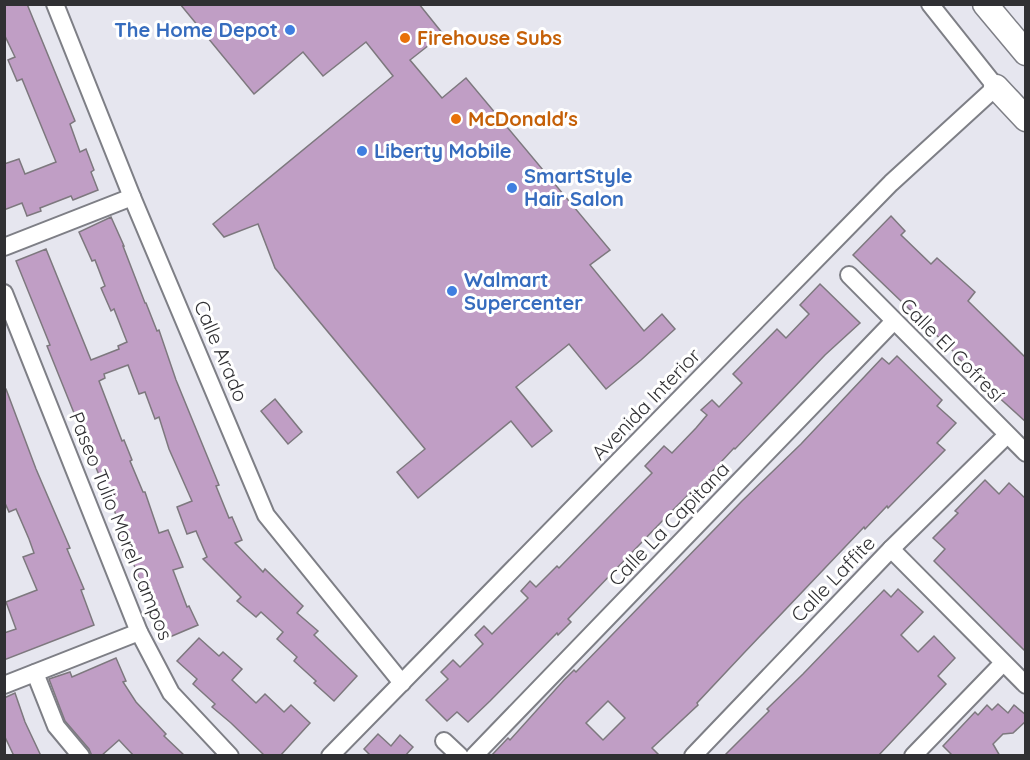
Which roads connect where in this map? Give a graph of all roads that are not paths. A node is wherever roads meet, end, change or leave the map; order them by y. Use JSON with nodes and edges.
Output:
{"nodes":[{"id":1,"x":55,"y":4,"type":"edge"},
{"id":2,"x":930,"y":4,"type":"edge"},
{"id":3,"x":985,"y":4,"type":"edge"},
{"id":4,"x":1026,"y":53,"type":"edge"},
{"id":5,"x":996,"y":87,"type":"junction"},
{"id":6,"x":1026,"y":119,"type":"edge"},
{"id":7,"x":132,"y":197,"type":"junction"},
{"id":8,"x":4,"y":247,"type":"edge"},
{"id":9,"x":849,"y":275,"type":"dead end"},
{"id":10,"x":4,"y":293,"type":"edge"},
{"id":11,"x":894,"y":321,"type":"junction"},
{"id":12,"x":1007,"y":435,"type":"junction"},
{"id":13,"x":1026,"y":453,"type":"edge"},
{"id":14,"x":891,"y":549,"type":"junction"},
{"id":15,"x":139,"y":632,"type":"junction"},
{"id":16,"x":1003,"y":663,"type":"junction"},
{"id":17,"x":35,"y":673,"type":"junction"},
{"id":18,"x":402,"y":683,"type":"junction"},
{"id":19,"x":4,"y":685,"type":"edge"},
{"id":20,"x":1026,"y":685,"type":"edge"},
{"id":21,"x":444,"y":741,"type":"dead end"},
{"id":22,"x":81,"y":756,"type":"edge"},
{"id":23,"x":230,"y":756,"type":"edge"},
{"id":24,"x":330,"y":756,"type":"edge"},
{"id":25,"x":460,"y":756,"type":"edge"},
{"id":26,"x":474,"y":756,"type":"edge"},
{"id":27,"x":693,"y":756,"type":"edge"},
{"id":28,"x":913,"y":756,"type":"edge"}],
"edges":[{"from":1,"to":7,"type":"street","name":"Calle Arado"},
{"from":2,"to":5,"type":"street"},
{"from":3,"to":4,"type":"highway"},
{"from":5,"to":6,"type":"highway"},
{"from":5,"to":18,"type":"street","name":"Avenida Interior"},
{"from":7,"to":8,"type":"street"},
{"from":7,"to":18,"type":"street","name":"Calle Arado"},
{"from":9,"to":11,"type":"street","name":"Calle El Cofresí"},
{"from":10,"to":15,"type":"street","name":"Paseo Tulio Morel Campos"},
{"from":11,"to":12,"type":"street","name":"Calle El Cofresí"},
{"from":11,"to":26,"type":"street","name":"Calle La Capitana"},
{"from":12,"to":13,"type":"street","name":"Calle El Cofresí"},
{"from":12,"to":14,"type":"street","name":"Calle Laffite"},
{"from":14,"to":16,"type":"street"},
{"from":14,"to":27,"type":"street","name":"Calle Laffite"},
{"from":15,"to":17,"type":"street"},
{"from":15,"to":23,"type":"street","name":"Paseo Tulio Morel Campos"},
{"from":16,"to":20,"type":"street"},
{"from":16,"to":28,"type":"street"},
{"from":17,"to":19,"type":"street"},
{"from":17,"to":22,"type":"street"},
{"from":18,"to":24,"type":"street","name":"Avenida Interior"},
{"from":21,"to":25,"type":"street"}]}
